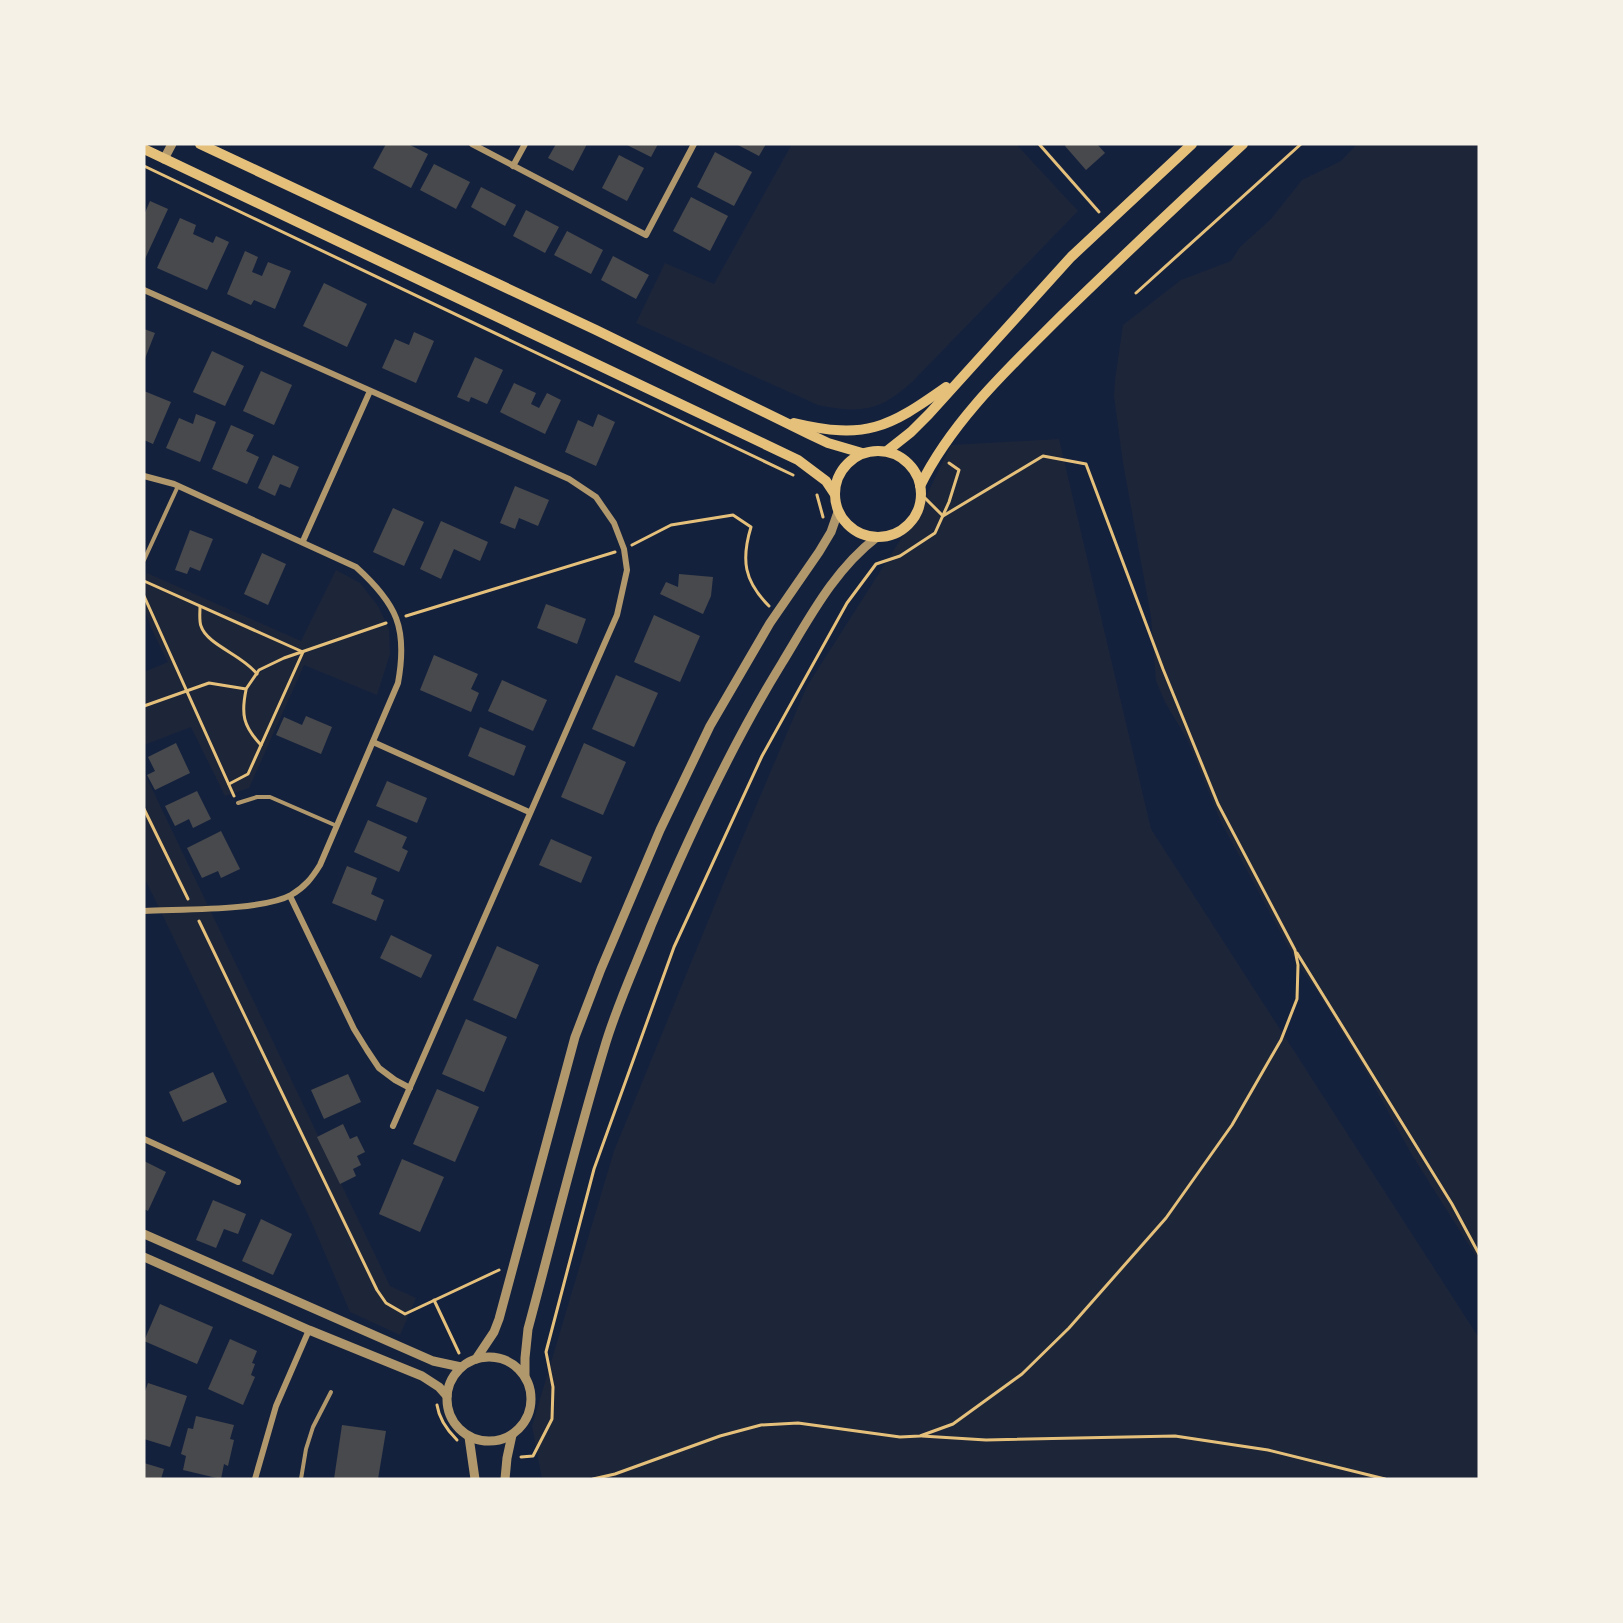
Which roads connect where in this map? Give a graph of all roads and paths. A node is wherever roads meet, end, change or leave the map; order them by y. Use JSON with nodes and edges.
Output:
{"nodes":[{"id":1,"x":172,"y":144,"type":"edge"},
{"id":2,"x":200,"y":144,"type":"edge"},
{"id":3,"x":472,"y":144,"type":"edge"},
{"id":4,"x":525,"y":144,"type":"edge"},
{"id":5,"x":694,"y":144,"type":"edge"},
{"id":6,"x":1039,"y":144,"type":"edge"},
{"id":7,"x":1192,"y":144,"type":"edge"},
{"id":8,"x":1243,"y":144,"type":"edge"},
{"id":9,"x":1301,"y":144,"type":"edge"},
{"id":10,"x":144,"y":149,"type":"edge"},
{"id":11,"x":164,"y":159,"type":"junction"},
{"id":12,"x":144,"y":166,"type":"edge"},
{"id":13,"x":513,"y":166,"type":"junction"},
{"id":14,"x":1108,"y":222,"type":"junction"},
{"id":15,"x":144,"y":290,"type":"edge"},
{"id":16,"x":1136,"y":293,"type":"dead end"},
{"id":17,"x":961,"y":377,"type":"junction"},
{"id":18,"x":370,"y":391,"type":"junction"},
{"id":19,"x":777,"y":418,"type":"junction"},
{"id":20,"x":887,"y":451,"type":"junction"},
{"id":21,"x":862,"y":453,"type":"junction"},
{"id":22,"x":144,"y":476,"type":"edge"},
{"id":23,"x":796,"y":476,"type":"dead end"},
{"id":24,"x":178,"y":486,"type":"junction"},
{"id":25,"x":816,"y":487,"type":"dead end"},
{"id":26,"x":921,"y":490,"type":"junction"},
{"id":27,"x":834,"y":493,"type":"junction"},
{"id":28,"x":838,"y":512,"type":"junction"},
{"id":29,"x":831,"y":532,"type":"junction"},
{"id":30,"x":877,"y":537,"type":"junction"},
{"id":31,"x":303,"y":541,"type":"junction"},
{"id":32,"x":624,"y":549,"type":"junction"},
{"id":33,"x":858,"y":551,"type":"junction"},
{"id":34,"x":144,"y":560,"type":"edge"},
{"id":35,"x":876,"y":564,"type":"dead end"},
{"id":36,"x":144,"y":581,"type":"edge"},
{"id":37,"x":144,"y":596,"type":"edge"},
{"id":38,"x":200,"y":606,"type":"junction"},
{"id":39,"x":776,"y":614,"type":"junction"},
{"id":40,"x":396,"y":620,"type":"junction"},
{"id":41,"x":303,"y":652,"type":"junction"},
{"id":42,"x":257,"y":674,"type":"junction"},
{"id":43,"x":246,"y":689,"type":"junction"},
{"id":44,"x":187,"y":690,"type":"junction"},
{"id":45,"x":144,"y":706,"type":"edge"},
{"id":46,"x":373,"y":742,"type":"junction"},
{"id":47,"x":261,"y":745,"type":"junction"},
{"id":48,"x":229,"y":783,"type":"junction"},
{"id":49,"x":238,"y":803,"type":"joint"},
{"id":50,"x":144,"y":809,"type":"edge"},
{"id":51,"x":529,"y":812,"type":"junction"},
{"id":52,"x":337,"y":826,"type":"junction"},
{"id":53,"x":290,"y":896,"type":"junction"},
{"id":54,"x":193,"y":908,"type":"junction"},
{"id":55,"x":144,"y":911,"type":"edge"},
{"id":56,"x":1295,"y":950,"type":"junction"},
{"id":57,"x":410,"y":1088,"type":"junction"},
{"id":58,"x":393,"y":1126,"type":"dead end"},
{"id":59,"x":144,"y":1139,"type":"edge"},
{"id":60,"x":238,"y":1182,"type":"dead end"},
{"id":61,"x":144,"y":1234,"type":"edge"},
{"id":62,"x":1479,"y":1254,"type":"edge"},
{"id":63,"x":144,"y":1257,"type":"edge"},
{"id":64,"x":514,"y":1263,"type":"junction"},
{"id":65,"x":434,"y":1300,"type":"junction"},
{"id":66,"x":309,"y":1330,"type":"junction"},
{"id":67,"x":476,"y":1359,"type":"junction"},
{"id":68,"x":463,"y":1366,"type":"junction"},
{"id":69,"x":525,"y":1377,"type":"junction"},
{"id":70,"x":331,"y":1392,"type":"dead end"},
{"id":71,"x":447,"y":1396,"type":"junction"},
{"id":72,"x":512,"y":1435,"type":"junction"},
{"id":73,"x":920,"y":1436,"type":"junction"},
{"id":74,"x":469,"y":1437,"type":"junction"},
{"id":75,"x":255,"y":1479,"type":"edge"},
{"id":76,"x":301,"y":1479,"type":"edge"},
{"id":77,"x":475,"y":1479,"type":"edge"},
{"id":78,"x":505,"y":1479,"type":"edge"},
{"id":79,"x":593,"y":1479,"type":"edge"},
{"id":80,"x":1385,"y":1479,"type":"edge"}],
"edges":[{"from":1,"to":11,"type":"street"},
{"from":2,"to":19,"type":"main road"},
{"from":3,"to":13,"type":"street"},
{"from":4,"to":13,"type":"street"},
{"from":5,"to":13,"type":"street"},
{"from":6,"to":14,"type":"path"},
{"from":7,"to":14,"type":"main road"},
{"from":8,"to":26,"type":"main road"},
{"from":9,"to":16,"type":"path"},
{"from":10,"to":11,"type":"main road"},
{"from":11,"to":27,"type":"main road"},
{"from":12,"to":23,"type":"path"},
{"from":14,"to":17,"type":"main road"},
{"from":15,"to":18,"type":"street"},
{"from":17,"to":19,"type":"main road"},
{"from":17,"to":20,"type":"main road"},
{"from":18,"to":31,"type":"street"},
{"from":18,"to":32,"type":"street"},
{"from":19,"to":21,"type":"main road"},
{"from":20,"to":21,"type":"main road"},
{"from":20,"to":26,"type":"main road"},
{"from":21,"to":27,"type":"main road"},
{"from":22,"to":24,"type":"street"},
{"from":24,"to":31,"type":"street"},
{"from":24,"to":34,"type":"lane"},
{"from":25,"to":29,"type":"path"},
{"from":26,"to":30,"type":"main road"},
{"from":26,"to":56,"type":"path"},
{"from":27,"to":28,"type":"main road"},
{"from":28,"to":29,"type":"street"},
{"from":28,"to":30,"type":"main road"},
{"from":29,"to":39,"type":"street"},
{"from":30,"to":33,"type":"street"},
{"from":31,"to":40,"type":"street"},
{"from":32,"to":39,"type":"path"},
{"from":32,"to":40,"type":"path"},
{"from":32,"to":51,"type":"street"},
{"from":33,"to":35,"type":"path"},
{"from":33,"to":69,"type":"street"},
{"from":36,"to":38,"type":"path"},
{"from":37,"to":44,"type":"path"},
{"from":38,"to":41,"type":"path"},
{"from":38,"to":42,"type":"path"},
{"from":39,"to":64,"type":"street"},
{"from":40,"to":41,"type":"path"},
{"from":40,"to":46,"type":"street"},
{"from":41,"to":42,"type":"path"},
{"from":41,"to":47,"type":"path"},
{"from":42,"to":43,"type":"path"},
{"from":43,"to":44,"type":"path"},
{"from":43,"to":47,"type":"path"},
{"from":44,"to":45,"type":"path"},
{"from":44,"to":48,"type":"path"},
{"from":46,"to":51,"type":"street"},
{"from":46,"to":52,"type":"street"},
{"from":47,"to":48,"type":"path"},
{"from":48,"to":49,"type":"path"},
{"from":49,"to":52,"type":"lane"},
{"from":50,"to":54,"type":"path"},
{"from":51,"to":57,"type":"street"},
{"from":52,"to":53,"type":"street"},
{"from":53,"to":54,"type":"street"},
{"from":53,"to":57,"type":"street"},
{"from":54,"to":55,"type":"street"},
{"from":54,"to":65,"type":"path"},
{"from":56,"to":62,"type":"path"},
{"from":56,"to":73,"type":"path"},
{"from":57,"to":58,"type":"street"},
{"from":59,"to":60,"type":"street"},
{"from":61,"to":68,"type":"street"},
{"from":63,"to":66,"type":"street"},
{"from":64,"to":65,"type":"path"},
{"from":64,"to":67,"type":"street"},
{"from":65,"to":68,"type":"path"},
{"from":66,"to":71,"type":"street"},
{"from":66,"to":75,"type":"street"},
{"from":67,"to":68,"type":"street"},
{"from":67,"to":69,"type":"street"},
{"from":68,"to":71,"type":"street"},
{"from":69,"to":72,"type":"street"},
{"from":70,"to":76,"type":"lane"},
{"from":71,"to":74,"type":"street"},
{"from":72,"to":74,"type":"street"},
{"from":72,"to":78,"type":"street"},
{"from":73,"to":79,"type":"path"},
{"from":73,"to":80,"type":"path"},
{"from":74,"to":77,"type":"street"}]}
